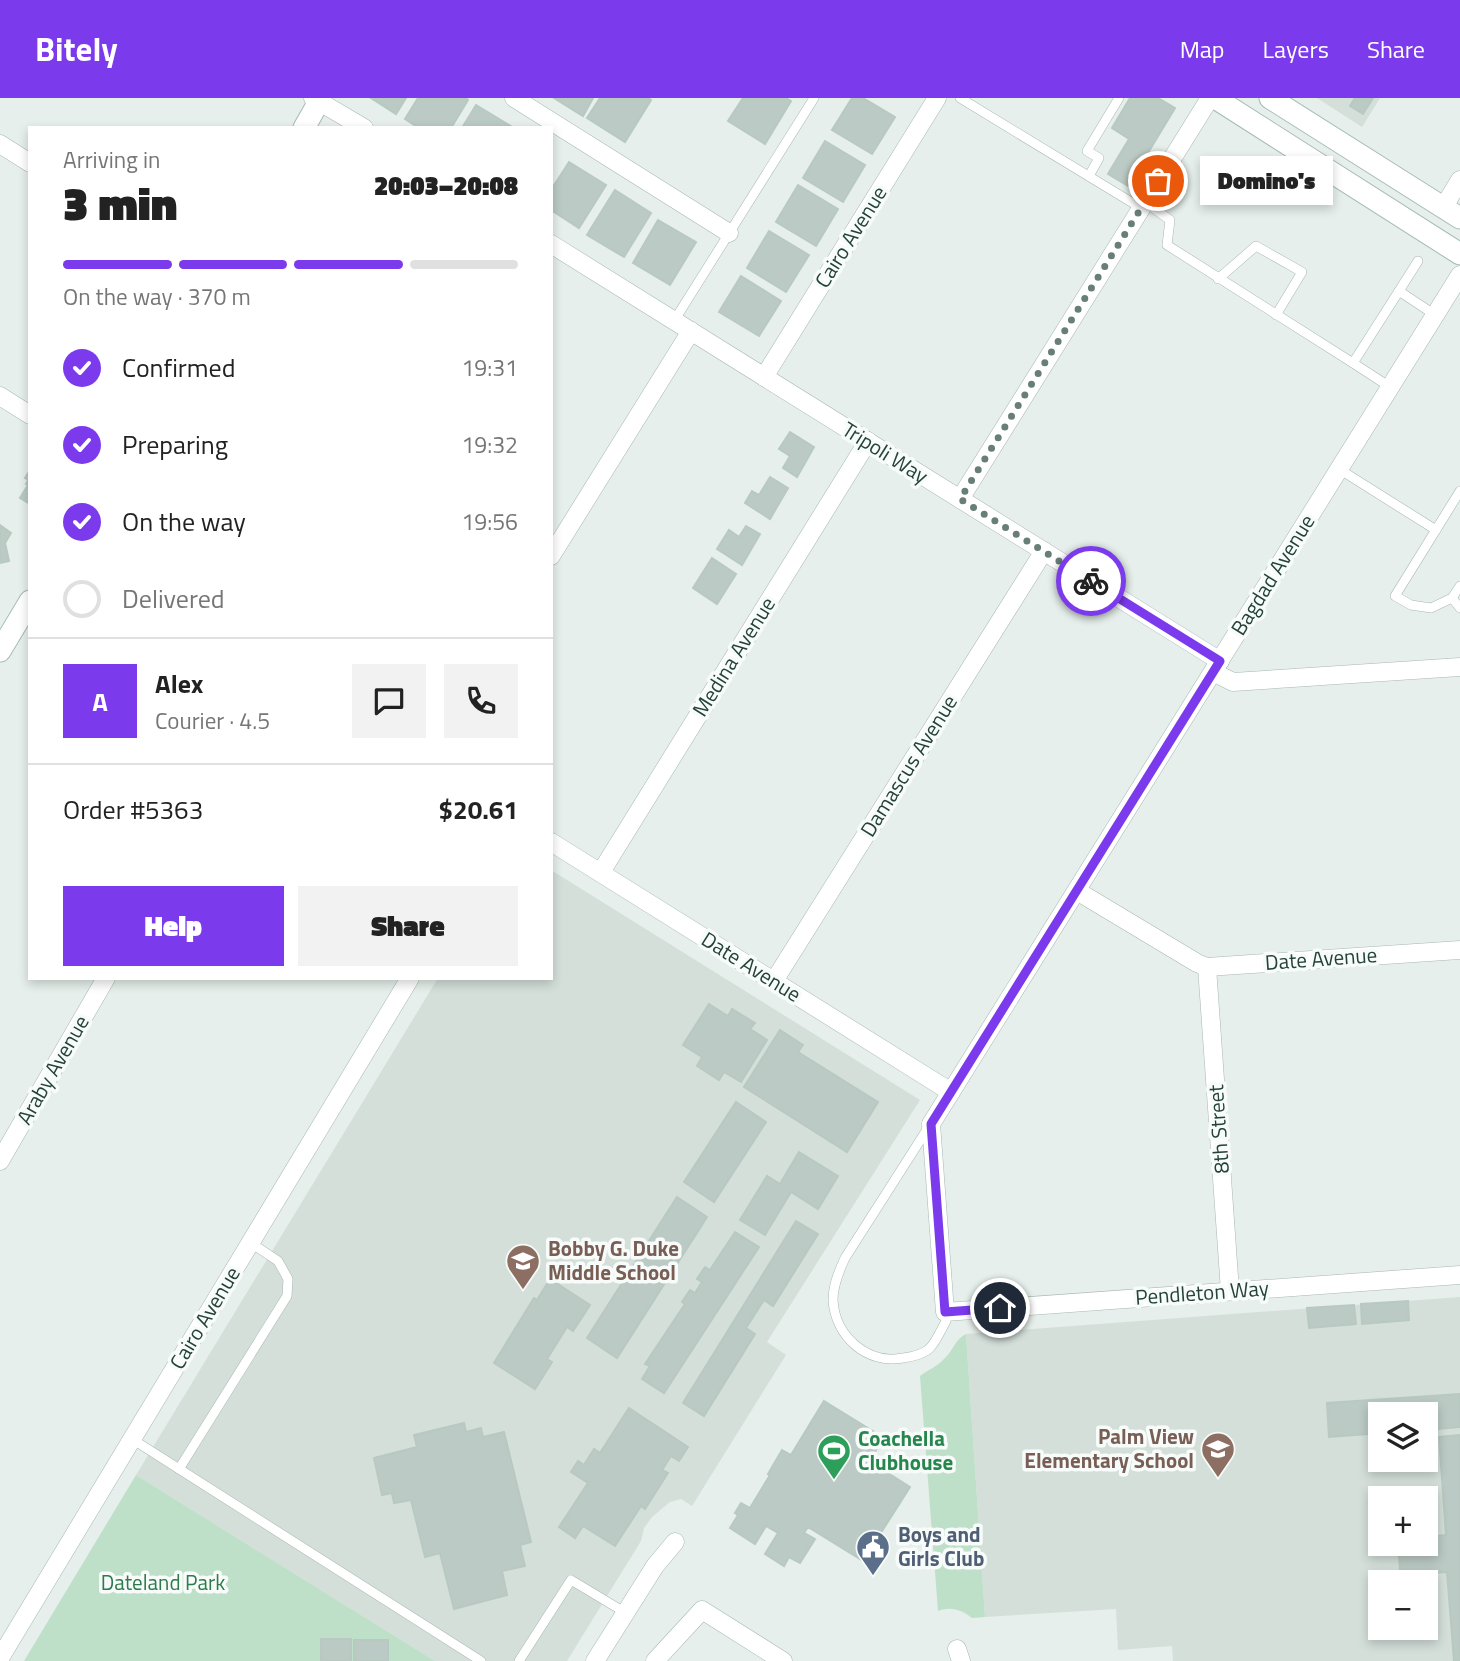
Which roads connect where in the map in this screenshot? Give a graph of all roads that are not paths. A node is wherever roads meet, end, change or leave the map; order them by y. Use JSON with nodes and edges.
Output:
{"nodes":[{"id":1,"x":514,"y":98,"type":"edge"},
{"id":2,"x":814,"y":98,"type":"edge"},
{"id":3,"x":960,"y":98,"type":"edge"},
{"id":4,"x":1119,"y":98,"type":"edge"},
{"id":5,"x":1212,"y":98,"type":"edge"},
{"id":6,"x":1270,"y":98,"type":"edge"},
{"id":7,"x":318,"y":99,"type":"edge"},
{"id":8,"x":931,"y":100,"type":"edge"},
{"id":9,"x":305,"y":126,"type":"edge"},
{"id":10,"x":361,"y":126,"type":"edge"},
{"id":11,"x":0,"y":144,"type":"edge"},
{"id":12,"x":1302,"y":153,"type":"junction"},
{"id":13,"x":28,"y":162,"type":"edge"},
{"id":14,"x":1088,"y":176,"type":"junction"},
{"id":15,"x":1460,"y":180,"type":"edge"},
{"id":16,"x":1143,"y":205,"type":"junction"},
{"id":17,"x":1452,"y":213,"type":"edge"},
{"id":18,"x":729,"y":233,"type":"junction"},
{"id":19,"x":553,"y":245,"type":"edge"},
{"id":20,"x":1460,"y":254,"type":"edge"},
{"id":21,"x":1418,"y":261,"type":"dead end"},
{"id":22,"x":1460,"y":275,"type":"edge"},
{"id":23,"x":1218,"y":279,"type":"junction"},
{"id":24,"x":1399,"y":291,"type":"junction"},
{"id":25,"x":1276,"y":315,"type":"junction"},
{"id":26,"x":1435,"y":316,"type":"junction"},
{"id":27,"x":674,"y":321,"type":"junction"},
{"id":28,"x":691,"y":331,"type":"junction"},
{"id":29,"x":1353,"y":363,"type":"junction"},
{"id":30,"x":764,"y":377,"type":"junction"},
{"id":31,"x":1390,"y":387,"type":"junction"},
{"id":32,"x":0,"y":396,"type":"edge"},
{"id":33,"x":28,"y":414,"type":"edge"},
{"id":34,"x":868,"y":442,"type":"junction"},
{"id":35,"x":1339,"y":469,"type":"junction"},
{"id":36,"x":1460,"y":491,"type":"edge"},
{"id":37,"x":960,"y":499,"type":"junction"},
{"id":38,"x":1436,"y":530,"type":"junction"},
{"id":39,"x":1044,"y":551,"type":"junction"},
{"id":40,"x":553,"y":553,"type":"edge"},
{"id":41,"x":1460,"y":586,"type":"edge"},
{"id":42,"x":1452,"y":598,"type":"junction"},
{"id":43,"x":28,"y":604,"type":"edge"},
{"id":44,"x":1460,"y":608,"type":"edge"},
{"id":45,"x":2,"y":644,"type":"edge"},
{"id":46,"x":1216,"y":667,"type":"junction"},
{"id":47,"x":1460,"y":667,"type":"edge"},
{"id":48,"x":553,"y":843,"type":"edge"},
{"id":49,"x":601,"y":873,"type":"junction"},
{"id":50,"x":1077,"y":891,"type":"junction"},
{"id":51,"x":1460,"y":950,"type":"edge"},
{"id":52,"x":1207,"y":967,"type":"junction"},
{"id":53,"x":105,"y":980,"type":"edge"},
{"id":54,"x":410,"y":980,"type":"edge"},
{"id":55,"x":774,"y":981,"type":"junction"},
{"id":56,"x":951,"y":1092,"type":"junction"},
{"id":57,"x":931,"y":1124,"type":"junction"},
{"id":58,"x":0,"y":1161,"type":"edge"},
{"id":59,"x":251,"y":1242,"type":"junction"},
{"id":60,"x":1460,"y":1275,"type":"edge"},
{"id":61,"x":1230,"y":1291,"type":"junction"},
{"id":62,"x":945,"y":1312,"type":"junction"},
{"id":63,"x":132,"y":1439,"type":"junction"},
{"id":64,"x":179,"y":1469,"type":"junction"},
{"id":65,"x":675,"y":1542,"type":"dead end"},
{"id":66,"x":626,"y":1613,"type":"junction"},
{"id":67,"x":0,"y":1658,"type":"edge"},
{"id":68,"x":481,"y":1661,"type":"edge"},
{"id":69,"x":519,"y":1661,"type":"edge"},
{"id":70,"x":595,"y":1661,"type":"edge"},
{"id":71,"x":655,"y":1661,"type":"edge"},
{"id":72,"x":783,"y":1661,"type":"edge"}],
"edges":[{"from":1,"to":18,"type":"street"},
{"from":2,"to":18,"type":"lane"},
{"from":3,"to":14,"type":"lane"},
{"from":4,"to":14,"type":"lane"},
{"from":5,"to":12,"type":"main road"},
{"from":5,"to":16,"type":"street"},
{"from":6,"to":17,"type":"main road"},
{"from":7,"to":9,"type":"main road"},
{"from":7,"to":10,"type":"street"},
{"from":8,"to":30,"type":"street","name":"Cairo Avenue"},
{"from":11,"to":13,"type":"street"},
{"from":12,"to":17,"type":"main road"},
{"from":12,"to":20,"type":"main road"},
{"from":14,"to":16,"type":"lane"},
{"from":15,"to":17,"type":"street"},
{"from":16,"to":23,"type":"lane"},
{"from":16,"to":37,"type":"street"},
{"from":18,"to":27,"type":"lane"},
{"from":19,"to":27,"type":"street","name":"Tripoli Way"},
{"from":21,"to":24,"type":"lane"},
{"from":22,"to":26,"type":"street","name":"Bagdad Avenue"},
{"from":23,"to":25,"type":"lane"},
{"from":23,"to":25,"type":"lane"},
{"from":24,"to":26,"type":"lane"},
{"from":24,"to":29,"type":"lane"},
{"from":25,"to":29,"type":"lane"},
{"from":26,"to":31,"type":"street","name":"Bagdad Avenue"},
{"from":27,"to":28,"type":"street","name":"Tripoli Way"},
{"from":28,"to":30,"type":"street","name":"Tripoli Way"},
{"from":28,"to":40,"type":"street"},
{"from":29,"to":31,"type":"lane"},
{"from":30,"to":34,"type":"street","name":"Tripoli Way"},
{"from":31,"to":35,"type":"street","name":"Bagdad Avenue"},
{"from":32,"to":33,"type":"street"},
{"from":34,"to":37,"type":"street","name":"Tripoli Way"},
{"from":34,"to":49,"type":"street","name":"Medina Avenue"},
{"from":35,"to":38,"type":"lane"},
{"from":35,"to":46,"type":"street","name":"Bagdad Avenue"},
{"from":36,"to":38,"type":"lane"},
{"from":37,"to":39,"type":"street","name":"Tripoli Way"},
{"from":38,"to":42,"type":"lane"},
{"from":39,"to":46,"type":"street","name":"Tripoli Way"},
{"from":39,"to":55,"type":"street","name":"Damascus Avenue"},
{"from":41,"to":42,"type":"lane"},
{"from":42,"to":44,"type":"lane"},
{"from":43,"to":45,"type":"main road"},
{"from":46,"to":47,"type":"street","name":"Tripoli Way"},
{"from":46,"to":50,"type":"street","name":"Bagdad Avenue"},
{"from":48,"to":49,"type":"street","name":"Date Avenue"},
{"from":49,"to":55,"type":"street","name":"Date Avenue"},
{"from":50,"to":52,"type":"street"},
{"from":50,"to":56,"type":"street","name":"Bagdad Avenue"},
{"from":51,"to":52,"type":"street","name":"Date Avenue"},
{"from":52,"to":61,"type":"street","name":"8th Street"},
{"from":53,"to":58,"type":"street","name":"Araby Avenue"},
{"from":54,"to":59,"type":"street","name":"Cairo Avenue"},
{"from":55,"to":56,"type":"street","name":"Date Avenue"},
{"from":56,"to":57,"type":"street","name":"Bagdad Avenue"},
{"from":57,"to":62,"type":"street"},
{"from":57,"to":62,"type":"lane"},
{"from":59,"to":63,"type":"street","name":"Cairo Avenue"},
{"from":59,"to":64,"type":"lane"},
{"from":60,"to":61,"type":"street","name":"Pendleton Way"},
{"from":61,"to":62,"type":"street","name":"Pendleton Way"},
{"from":63,"to":64,"type":"lane"},
{"from":63,"to":67,"type":"street","name":"Cairo Avenue"},
{"from":64,"to":68,"type":"lane"},
{"from":65,"to":66,"type":"street"},
{"from":66,"to":69,"type":"lane"},
{"from":66,"to":70,"type":"street"},
{"from":71,"to":72,"type":"street"}]}
